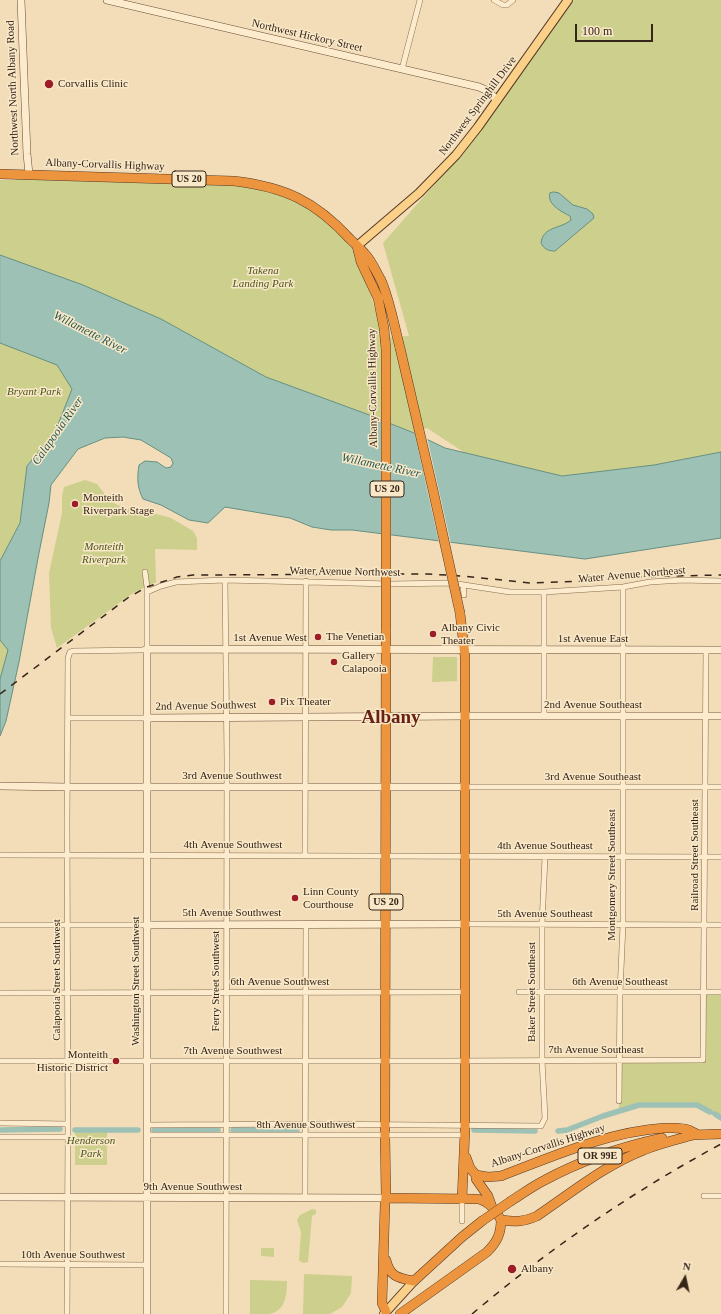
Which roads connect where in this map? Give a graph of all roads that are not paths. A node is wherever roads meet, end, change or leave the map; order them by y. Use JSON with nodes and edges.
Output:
{"nodes":[{"id":1,"x":21,"y":0,"type":"edge"},
{"id":2,"x":108,"y":0,"type":"edge"},
{"id":3,"x":420,"y":0,"type":"edge"},
{"id":4,"x":494,"y":0,"type":"edge"},
{"id":5,"x":512,"y":0,"type":"edge"},
{"id":6,"x":568,"y":0,"type":"edge"},
{"id":7,"x":402,"y":69,"type":"junction"},
{"id":8,"x":498,"y":100,"type":"junction"},
{"id":9,"x":0,"y":174,"type":"edge"},
{"id":10,"x":29,"y":174,"type":"junction"},
{"id":11,"x":357,"y":246,"type":"junction"},
{"id":12,"x":145,"y":572,"type":"dead end"},
{"id":13,"x":225,"y":580,"type":"junction"},
{"id":14,"x":306,"y":581,"type":"junction"},
{"id":15,"x":721,"y":581,"type":"edge"},
{"id":16,"x":464,"y":585,"type":"junction"},
{"id":17,"x":623,"y":587,"type":"junction"},
{"id":18,"x":147,"y":592,"type":"junction"},
{"id":19,"x":544,"y":592,"type":"junction"},
{"id":20,"x":464,"y":595,"type":"dead end"},
{"id":21,"x":147,"y":648,"type":"junction"},
{"id":22,"x":226,"y":649,"type":"junction"},
{"id":23,"x":305,"y":649,"type":"junction"},
{"id":24,"x":465,"y":649,"type":"junction"},
{"id":25,"x":76,"y":650,"type":"joint"},
{"id":26,"x":386,"y":650,"type":"junction"},
{"id":27,"x":544,"y":650,"type":"junction"},
{"id":28,"x":622,"y":650,"type":"junction"},
{"id":29,"x":706,"y":650,"type":"junction"},
{"id":30,"x":721,"y":650,"type":"edge"},
{"id":31,"x":465,"y":716,"type":"junction"},
{"id":32,"x":544,"y":716,"type":"junction"},
{"id":33,"x":622,"y":716,"type":"junction"},
{"id":34,"x":706,"y":716,"type":"junction"},
{"id":35,"x":721,"y":716,"type":"edge"},
{"id":36,"x":226,"y":717,"type":"junction"},
{"id":37,"x":305,"y":717,"type":"junction"},
{"id":38,"x":386,"y":717,"type":"junction"},
{"id":39,"x":68,"y":718,"type":"junction"},
{"id":40,"x":148,"y":718,"type":"junction"},
{"id":41,"x":0,"y":786,"type":"edge"},
{"id":42,"x":68,"y":787,"type":"junction"},
{"id":43,"x":148,"y":787,"type":"junction"},
{"id":44,"x":226,"y":787,"type":"junction"},
{"id":45,"x":305,"y":787,"type":"junction"},
{"id":46,"x":386,"y":787,"type":"junction"},
{"id":47,"x":465,"y":787,"type":"junction"},
{"id":48,"x":622,"y":787,"type":"junction"},
{"id":49,"x":705,"y":787,"type":"junction"},
{"id":50,"x":721,"y":787,"type":"edge"},
{"id":51,"x":68,"y":854,"type":"junction"},
{"id":52,"x":0,"y":855,"type":"edge"},
{"id":53,"x":147,"y":855,"type":"junction"},
{"id":54,"x":226,"y":855,"type":"junction"},
{"id":55,"x":305,"y":855,"type":"junction"},
{"id":56,"x":386,"y":856,"type":"junction"},
{"id":57,"x":465,"y":856,"type":"junction"},
{"id":58,"x":545,"y":856,"type":"junction"},
{"id":59,"x":622,"y":856,"type":"junction"},
{"id":60,"x":704,"y":857,"type":"junction"},
{"id":61,"x":721,"y":857,"type":"edge"},
{"id":62,"x":67,"y":924,"type":"junction"},
{"id":63,"x":226,"y":924,"type":"junction"},
{"id":64,"x":306,"y":924,"type":"junction"},
{"id":65,"x":465,"y":924,"type":"junction"},
{"id":66,"x":542,"y":924,"type":"junction"},
{"id":67,"x":0,"y":925,"type":"edge"},
{"id":68,"x":147,"y":925,"type":"junction"},
{"id":69,"x":386,"y":925,"type":"junction"},
{"id":70,"x":623,"y":925,"type":"junction"},
{"id":71,"x":704,"y":925,"type":"junction"},
{"id":72,"x":721,"y":925,"type":"edge"},
{"id":73,"x":306,"y":992,"type":"junction"},
{"id":74,"x":385,"y":992,"type":"junction"},
{"id":75,"x":465,"y":992,"type":"junction"},
{"id":76,"x":519,"y":992,"type":"dead end"},
{"id":77,"x":542,"y":992,"type":"junction"},
{"id":78,"x":620,"y":992,"type":"junction"},
{"id":79,"x":703,"y":992,"type":"junction"},
{"id":80,"x":721,"y":992,"type":"edge"},
{"id":81,"x":0,"y":993,"type":"edge"},
{"id":82,"x":68,"y":993,"type":"junction"},
{"id":83,"x":147,"y":993,"type":"junction"},
{"id":84,"x":226,"y":993,"type":"junction"},
{"id":85,"x":542,"y":1060,"type":"junction"},
{"id":86,"x":702,"y":1060,"type":"joint"},
{"id":87,"x":0,"y":1061,"type":"edge"},
{"id":88,"x":67,"y":1061,"type":"junction"},
{"id":89,"x":147,"y":1061,"type":"junction"},
{"id":90,"x":226,"y":1061,"type":"junction"},
{"id":91,"x":306,"y":1061,"type":"junction"},
{"id":92,"x":385,"y":1061,"type":"junction"},
{"id":93,"x":466,"y":1061,"type":"junction"},
{"id":94,"x":619,"y":1061,"type":"junction"},
{"id":95,"x":619,"y":1101,"type":"dead end"},
{"id":96,"x":0,"y":1123,"type":"edge"},
{"id":97,"x":68,"y":1124,"type":"junction"},
{"id":98,"x":227,"y":1124,"type":"junction"},
{"id":99,"x":306,"y":1124,"type":"junction"},
{"id":100,"x":147,"y":1125,"type":"junction"},
{"id":101,"x":385,"y":1125,"type":"junction"},
{"id":102,"x":465,"y":1125,"type":"junction"},
{"id":103,"x":541,"y":1126,"type":"joint"},
{"id":104,"x":697,"y":1134,"type":"junction"},
{"id":105,"x":721,"y":1134,"type":"edge"},
{"id":106,"x":227,"y":1135,"type":"junction"},
{"id":107,"x":305,"y":1135,"type":"junction"},
{"id":108,"x":385,"y":1135,"type":"junction"},
{"id":109,"x":465,"y":1135,"type":"junction"},
{"id":110,"x":147,"y":1136,"type":"junction"},
{"id":111,"x":0,"y":1137,"type":"edge"},
{"id":112,"x":68,"y":1137,"type":"junction"},
{"id":113,"x":465,"y":1154,"type":"junction"},
{"id":114,"x":476,"y":1175,"type":"junction"},
{"id":115,"x":704,"y":1196,"type":"dead end"},
{"id":116,"x":721,"y":1196,"type":"edge"},
{"id":117,"x":0,"y":1197,"type":"edge"},
{"id":118,"x":67,"y":1197,"type":"junction"},
{"id":119,"x":147,"y":1198,"type":"junction"},
{"id":120,"x":226,"y":1198,"type":"junction"},
{"id":121,"x":305,"y":1198,"type":"junction"},
{"id":122,"x":386,"y":1198,"type":"junction"},
{"id":123,"x":462,"y":1199,"type":"junction"},
{"id":124,"x":492,"y":1207,"type":"junction"},
{"id":125,"x":501,"y":1220,"type":"junction"},
{"id":126,"x":462,"y":1221,"type":"dead end"},
{"id":127,"x":384,"y":1254,"type":"junction"},
{"id":128,"x":0,"y":1264,"type":"edge"},
{"id":129,"x":66,"y":1265,"type":"junction"},
{"id":130,"x":147,"y":1265,"type":"junction"},
{"id":131,"x":414,"y":1281,"type":"junction"},
{"id":132,"x":385,"y":1313,"type":"edge"},
{"id":133,"x":66,"y":1314,"type":"edge"},
{"id":134,"x":147,"y":1314,"type":"edge"},
{"id":135,"x":226,"y":1314,"type":"edge"},
{"id":136,"x":400,"y":1314,"type":"edge"}],
"edges":[{"from":1,"to":10,"type":"street","name":"Northwest North Albany Road"},
{"from":2,"to":7,"type":"street","name":"Northwest Hickory Street"},
{"from":3,"to":7,"type":"street"},
{"from":4,"to":5,"type":"street"},
{"from":6,"to":8,"type":"main road","name":"Northwest Springhill Drive"},
{"from":7,"to":8,"type":"street","name":"Northwest Hickory Street"},
{"from":8,"to":11,"type":"main road","name":"Northwest Springhill Drive"},
{"from":9,"to":10,"type":"highway","name":"Albany-Corvallis Highway","number":"US 20"},
{"from":10,"to":11,"type":"highway","name":"Albany-Corvallis Highway","number":"US 20"},
{"from":11,"to":24,"type":"highway","name":"Albany-Corvallis Highway","number":"US 20","bridge":true},
{"from":11,"to":26,"type":"highway","name":"Albany-Corvallis Highway","number":"US 20","bridge":true},
{"from":12,"to":18,"type":"street"},
{"from":13,"to":14,"type":"street","name":"Water Avenue Northwest"},
{"from":13,"to":18,"type":"street","name":"Water Avenue Northwest"},
{"from":13,"to":22,"type":"street","name":"Ferry Street Southwest"},
{"from":14,"to":16,"type":"street","name":"Water Avenue Northwest"},
{"from":14,"to":23,"type":"street"},
{"from":15,"to":17,"type":"street","name":"Water Avenue Northeast"},
{"from":16,"to":19,"type":"street","name":"Water Avenue Northwest"},
{"from":16,"to":20,"type":"street"},
{"from":17,"to":19,"type":"street","name":"Water Avenue Northeast"},
{"from":17,"to":28,"type":"street","name":"Montgomery Street Southeast"},
{"from":18,"to":21,"type":"street"},
{"from":19,"to":27,"type":"street"},
{"from":21,"to":22,"type":"street","name":"1st Avenue West"},
{"from":21,"to":25,"type":"street","name":"1st Avenue West"},
{"from":21,"to":40,"type":"street","name":"Washington Street Southwest"},
{"from":22,"to":23,"type":"street","name":"1st Avenue West"},
{"from":22,"to":36,"type":"street","name":"Ferry Street Southwest"},
{"from":23,"to":26,"type":"street","name":"1st Avenue West"},
{"from":23,"to":37,"type":"street"},
{"from":24,"to":26,"type":"street","name":"1st Avenue West"},
{"from":24,"to":27,"type":"street","name":"1st Avenue East"},
{"from":24,"to":31,"type":"highway","number":"US 20"},
{"from":25,"to":39,"type":"street","name":"Calapooia Street Southwest"},
{"from":26,"to":38,"type":"highway","number":"US 20"},
{"from":27,"to":28,"type":"street","name":"1st Avenue East"},
{"from":27,"to":32,"type":"street"},
{"from":28,"to":29,"type":"street","name":"1st Avenue East"},
{"from":28,"to":33,"type":"street","name":"Montgomery Street Southeast"},
{"from":29,"to":30,"type":"street","name":"1st Avenue East"},
{"from":29,"to":34,"type":"street","name":"Railroad Street Southeast"},
{"from":31,"to":32,"type":"street","name":"2nd Avenue Southeast"},
{"from":31,"to":38,"type":"street","name":"2nd Avenue Southwest"},
{"from":31,"to":47,"type":"highway","number":"US 20"},
{"from":32,"to":33,"type":"street","name":"2nd Avenue Southeast"},
{"from":33,"to":34,"type":"street","name":"2nd Avenue Southeast"},
{"from":33,"to":48,"type":"street","name":"Montgomery Street Southeast"},
{"from":34,"to":35,"type":"street","name":"2nd Avenue Southeast"},
{"from":34,"to":49,"type":"street","name":"Railroad Street Southeast"},
{"from":36,"to":37,"type":"street","name":"2nd Avenue Southwest"},
{"from":36,"to":40,"type":"street","name":"2nd Avenue Southwest"},
{"from":36,"to":44,"type":"street","name":"Ferry Street Southwest"},
{"from":37,"to":38,"type":"street","name":"2nd Avenue Southwest"},
{"from":37,"to":45,"type":"street"},
{"from":38,"to":46,"type":"highway","number":"US 20"},
{"from":39,"to":40,"type":"street","name":"2nd Avenue Southwest"},
{"from":39,"to":42,"type":"street","name":"Calapooia Street Southwest"},
{"from":40,"to":43,"type":"street","name":"Washington Street Southwest"},
{"from":41,"to":42,"type":"street","name":"3rd Avenue Southwest"},
{"from":42,"to":43,"type":"street","name":"3rd Avenue Southwest"},
{"from":42,"to":51,"type":"street","name":"Calapooia Street Southwest"},
{"from":43,"to":44,"type":"street","name":"3rd Avenue Southwest"},
{"from":43,"to":53,"type":"street","name":"Washington Street Southwest"},
{"from":44,"to":45,"type":"street","name":"3rd Avenue Southwest"},
{"from":44,"to":54,"type":"street","name":"Ferry Street Southwest"},
{"from":45,"to":46,"type":"street","name":"3rd Avenue Southwest"},
{"from":45,"to":55,"type":"street"},
{"from":46,"to":47,"type":"street","name":"3rd Avenue Southwest"},
{"from":46,"to":56,"type":"highway","number":"US 20"},
{"from":47,"to":48,"type":"street","name":"3rd Avenue Southeast"},
{"from":47,"to":57,"type":"highway","number":"US 20"},
{"from":48,"to":49,"type":"street","name":"3rd Avenue Southeast"},
{"from":48,"to":59,"type":"street","name":"Montgomery Street Southeast"},
{"from":49,"to":50,"type":"street","name":"3rd Avenue Southeast"},
{"from":49,"to":60,"type":"street","name":"Railroad Street Southeast"},
{"from":51,"to":52,"type":"street","name":"4th Avenue Southwest"},
{"from":51,"to":53,"type":"street","name":"4th Avenue Southwest"},
{"from":51,"to":62,"type":"street","name":"Calapooia Street Southwest"},
{"from":53,"to":54,"type":"street","name":"4th Avenue Southwest"},
{"from":53,"to":68,"type":"street","name":"Washington Street Southwest"},
{"from":54,"to":55,"type":"street","name":"4th Avenue Southwest"},
{"from":54,"to":63,"type":"street","name":"Ferry Street Southwest"},
{"from":55,"to":56,"type":"street","name":"4th Avenue Southwest"},
{"from":56,"to":57,"type":"street","name":"4th Avenue Southwest"},
{"from":56,"to":69,"type":"highway","number":"US 20"},
{"from":57,"to":58,"type":"street","name":"4th Avenue Southeast"},
{"from":57,"to":65,"type":"highway","number":"US 20"},
{"from":58,"to":59,"type":"street","name":"4th Avenue Southeast"},
{"from":58,"to":66,"type":"street","name":"Baker Street Southeast"},
{"from":59,"to":60,"type":"street","name":"4th Avenue Southeast"},
{"from":59,"to":70,"type":"street","name":"Montgomery Street Southeast"},
{"from":60,"to":61,"type":"street","name":"4th Avenue Southeast"},
{"from":60,"to":71,"type":"street","name":"Railroad Street Southeast"},
{"from":62,"to":67,"type":"street","name":"5th Avenue Southwest"},
{"from":62,"to":68,"type":"street","name":"5th Avenue Southwest"},
{"from":62,"to":82,"type":"street","name":"Calapooia Street Southwest"},
{"from":63,"to":64,"type":"street","name":"5th Avenue Southwest"},
{"from":63,"to":68,"type":"street","name":"5th Avenue Southwest"},
{"from":63,"to":84,"type":"street","name":"Ferry Street Southwest"},
{"from":64,"to":69,"type":"street","name":"5th Avenue Southwest"},
{"from":64,"to":73,"type":"street"},
{"from":65,"to":66,"type":"street","name":"5th Avenue Southeast"},
{"from":65,"to":69,"type":"street","name":"5th Avenue Southwest"},
{"from":65,"to":75,"type":"highway","number":"US 20"},
{"from":66,"to":70,"type":"street","name":"5th Avenue Southeast"},
{"from":66,"to":77,"type":"street","name":"Baker Street Southeast"},
{"from":68,"to":83,"type":"street","name":"Washington Street Southwest"},
{"from":69,"to":74,"type":"highway","number":"US 20"},
{"from":70,"to":71,"type":"street","name":"5th Avenue Southeast"},
{"from":70,"to":78,"type":"street","name":"Montgomery Street Southeast"},
{"from":71,"to":72,"type":"street","name":"5th Avenue Southeast"},
{"from":71,"to":79,"type":"street","name":"Railroad Street Southeast"},
{"from":73,"to":74,"type":"street","name":"6th Avenue Southwest"},
{"from":73,"to":84,"type":"street","name":"6th Avenue Southwest"},
{"from":73,"to":91,"type":"street"},
{"from":74,"to":75,"type":"street","name":"6th Avenue Southwest"},
{"from":74,"to":92,"type":"highway","number":"US 20"},
{"from":75,"to":93,"type":"highway","number":"US 20"},
{"from":76,"to":77,"type":"street","name":"6th Avenue Southeast"},
{"from":77,"to":78,"type":"street","name":"6th Avenue Southeast"},
{"from":77,"to":85,"type":"street","name":"Baker Street Southeast"},
{"from":78,"to":79,"type":"street","name":"6th Avenue Southeast"},
{"from":78,"to":94,"type":"street","name":"Montgomery Street Southeast"},
{"from":79,"to":80,"type":"street","name":"6th Avenue Southeast"},
{"from":79,"to":86,"type":"street","name":"Railroad Street Southeast"},
{"from":81,"to":82,"type":"street","name":"6th Avenue Southwest"},
{"from":82,"to":83,"type":"street","name":"6th Avenue Southwest"},
{"from":82,"to":88,"type":"street","name":"Calapooia Street Southwest"},
{"from":83,"to":84,"type":"street","name":"6th Avenue Southwest"},
{"from":83,"to":89,"type":"street","name":"Washington Street Southwest"},
{"from":84,"to":90,"type":"street","name":"Ferry Street Southwest"},
{"from":85,"to":93,"type":"street","name":"7th Avenue Southeast"},
{"from":85,"to":94,"type":"street","name":"7th Avenue Southeast"},
{"from":85,"to":103,"type":"street","name":"Baker Street Southeast"},
{"from":86,"to":94,"type":"street","name":"7th Avenue Southeast"},
{"from":87,"to":88,"type":"street","name":"7th Avenue Southwest"},
{"from":88,"to":89,"type":"street","name":"7th Avenue Southwest"},
{"from":88,"to":97,"type":"street","name":"Calapooia Street Southwest"},
{"from":89,"to":90,"type":"street","name":"7th Avenue Southwest"},
{"from":89,"to":100,"type":"street","name":"Washington Street Southwest"},
{"from":90,"to":91,"type":"street","name":"7th Avenue Southwest"},
{"from":90,"to":98,"type":"street","name":"Ferry Street Southwest"},
{"from":91,"to":92,"type":"street","name":"7th Avenue Southwest"},
{"from":91,"to":99,"type":"street"},
{"from":92,"to":93,"type":"street","name":"7th Avenue Southwest"},
{"from":92,"to":101,"type":"highway","number":"US 20"},
{"from":93,"to":102,"type":"highway","number":"US 20"},
{"from":94,"to":95,"type":"street","name":"Montgomery Street Southeast"},
{"from":96,"to":97,"type":"street"},
{"from":97,"to":112,"type":"street","name":"Calapooia Street Southwest"},
{"from":98,"to":99,"type":"street","name":"8th Avenue Southwest"},
{"from":98,"to":100,"type":"street","name":"8th Avenue Southwest"},
{"from":98,"to":106,"type":"street","name":"Ferry Street Southwest"},
{"from":99,"to":101,"type":"street","name":"8th Avenue Southwest"},
{"from":99,"to":107,"type":"street"},
{"from":100,"to":110,"type":"street","name":"Washington Street Southwest"},
{"from":101,"to":102,"type":"street","name":"8th Avenue Southwest"},
{"from":101,"to":108,"type":"highway","number":"US 20"},
{"from":102,"to":103,"type":"street","name":"8th Avenue Southwest"},
{"from":102,"to":109,"type":"highway","number":"US 20"},
{"from":104,"to":105,"type":"highway"},
{"from":104,"to":114,"type":"highway","name":"Albany-Corvallis Highway"},
{"from":104,"to":125,"type":"highway"},
{"from":104,"to":131,"type":"highway","number":"OR 99E","bridge":true},
{"from":106,"to":107,"type":"street","name":"8th Avenue Southwest"},
{"from":106,"to":110,"type":"street","name":"8th Avenue Southwest"},
{"from":106,"to":120,"type":"street","name":"Ferry Street Southwest"},
{"from":107,"to":108,"type":"street","name":"8th Avenue Southwest"},
{"from":107,"to":121,"type":"street"},
{"from":108,"to":109,"type":"street","name":"8th Avenue Southwest"},
{"from":108,"to":122,"type":"highway","number":"US 20"},
{"from":109,"to":113,"type":"highway","number":"US 20"},
{"from":110,"to":119,"type":"street","name":"Washington Street Southwest"},
{"from":111,"to":112,"type":"street"},
{"from":112,"to":118,"type":"street","name":"Calapooia Street Southwest"},
{"from":113,"to":114,"type":"highway","number":"US 20"},
{"from":113,"to":123,"type":"highway"},
{"from":114,"to":124,"type":"highway"},
{"from":115,"to":116,"type":"street"},
{"from":117,"to":118,"type":"street","name":"9th Avenue Southwest"},
{"from":118,"to":119,"type":"street","name":"9th Avenue Southwest"},
{"from":118,"to":129,"type":"street","name":"Calapooia Street Southwest"},
{"from":119,"to":120,"type":"street","name":"9th Avenue Southwest"},
{"from":119,"to":130,"type":"street","name":"Washington Street Southwest"},
{"from":120,"to":121,"type":"street","name":"9th Avenue Southwest"},
{"from":120,"to":135,"type":"street","name":"Ferry Street Southwest"},
{"from":121,"to":122,"type":"street","name":"9th Avenue Southwest"},
{"from":122,"to":123,"type":"highway"},
{"from":122,"to":127,"type":"highway"},
{"from":123,"to":124,"type":"highway"},
{"from":123,"to":126,"type":"street"},
{"from":124,"to":125,"type":"highway"},
{"from":125,"to":136,"type":"highway"},
{"from":127,"to":131,"type":"highway"},
{"from":127,"to":132,"type":"highway"},
{"from":128,"to":129,"type":"street","name":"10th Avenue Southwest"},
{"from":129,"to":130,"type":"street","name":"10th Avenue Southwest"},
{"from":129,"to":133,"type":"street","name":"Calapooia Street Southwest"},
{"from":130,"to":134,"type":"street","name":"Washington Street Southwest"},
{"from":131,"to":132,"type":"main road","number":"OR 99E"}]}
